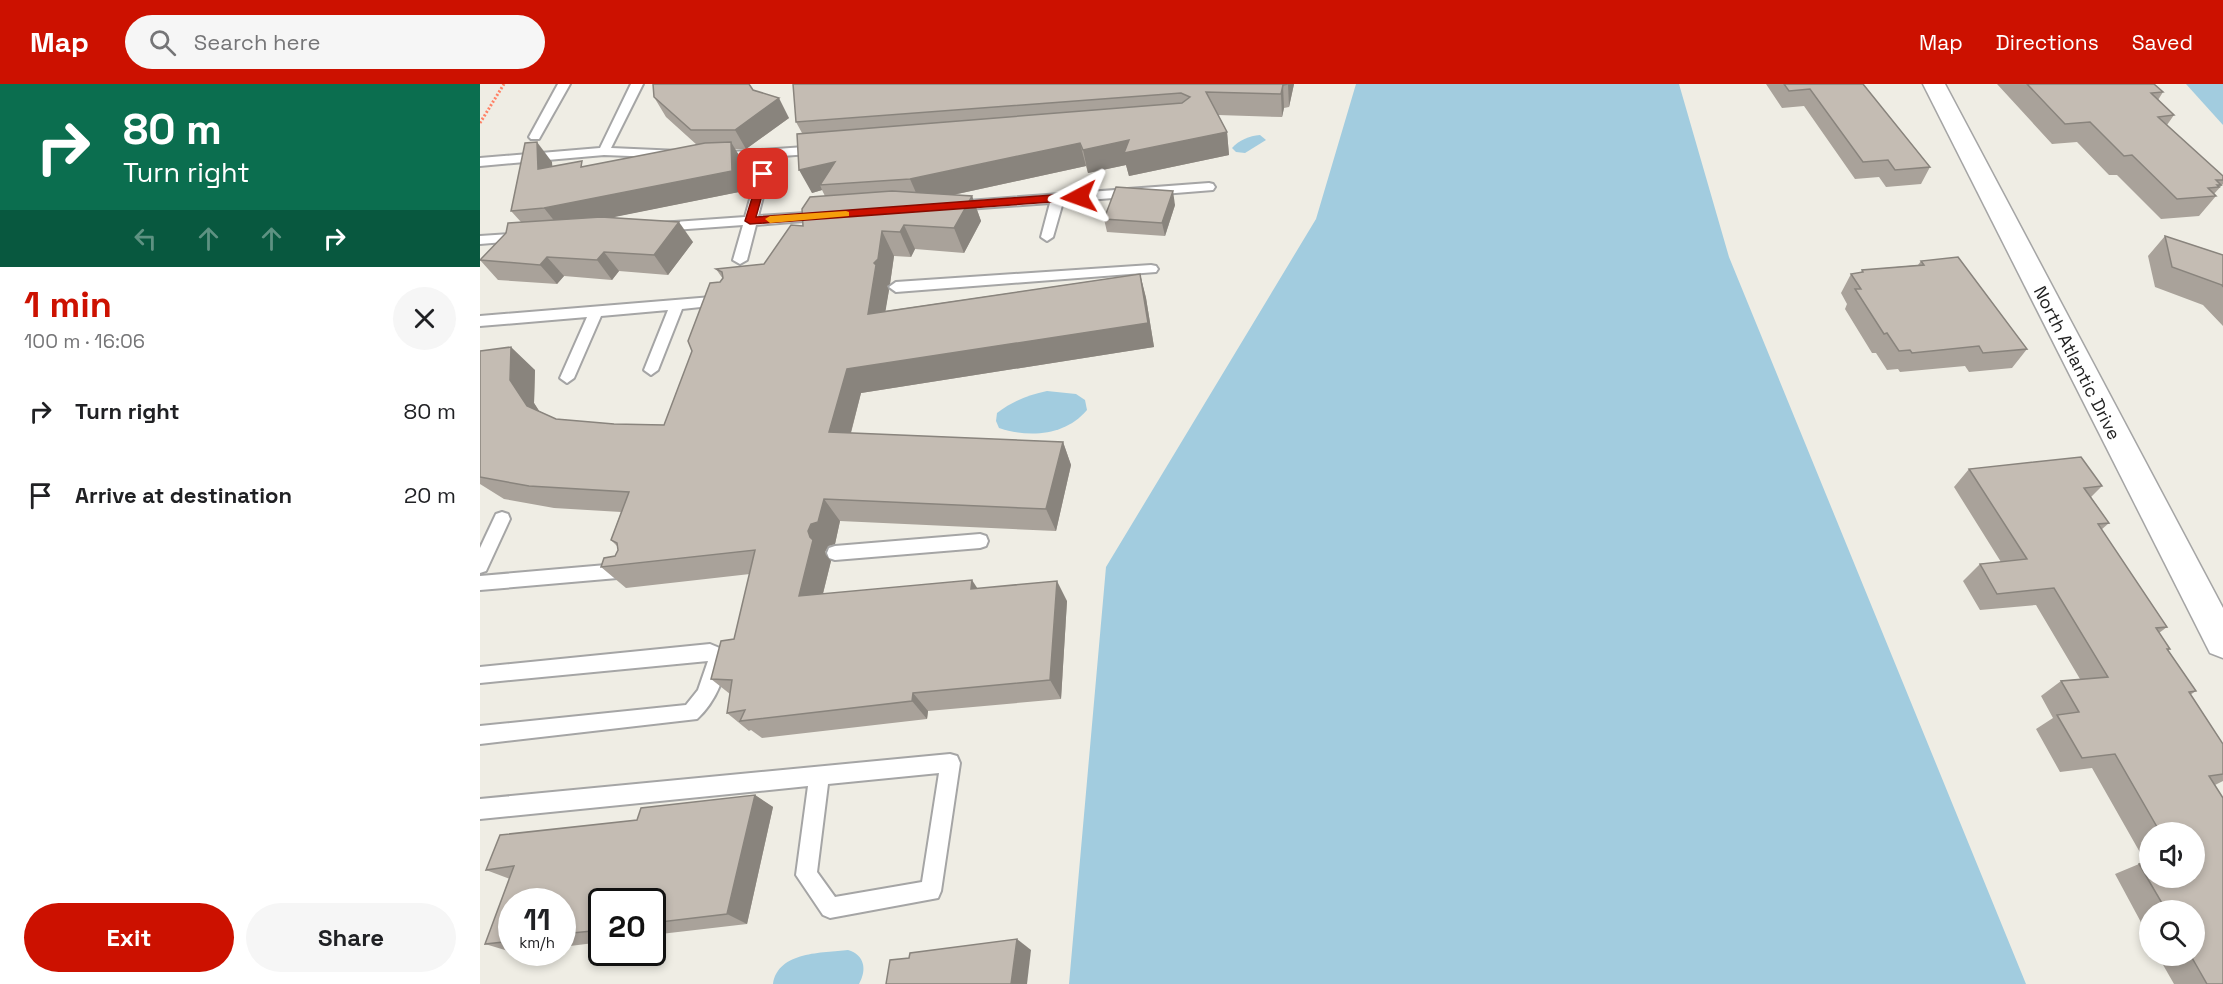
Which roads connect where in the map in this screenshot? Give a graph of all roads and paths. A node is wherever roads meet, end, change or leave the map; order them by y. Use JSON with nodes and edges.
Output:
{"nodes":[{"id":1,"x":504,"y":84,"type":"edge"},
{"id":2,"x":564,"y":84,"type":"edge"},
{"id":3,"x":637,"y":84,"type":"edge"},
{"id":4,"x":1934,"y":84,"type":"edge"},
{"id":5,"x":480,"y":123,"type":"edge"},
{"id":6,"x":535,"y":137,"type":"dead end"},
{"id":7,"x":834,"y":148,"type":"edge"},
{"id":8,"x":604,"y":151,"type":"junction"},
{"id":9,"x":480,"y":162,"type":"edge"},
{"id":10,"x":763,"y":174,"type":"dead end"},
{"id":11,"x":1209,"y":187,"type":"dead end"},
{"id":12,"x":1058,"y":198,"type":"junction"},
{"id":13,"x":939,"y":207,"type":"edge"},
{"id":14,"x":833,"y":215,"type":"edge"},
{"id":15,"x":750,"y":221,"type":"junction"},
{"id":16,"x":644,"y":228,"type":"edge"},
{"id":17,"x":539,"y":236,"type":"edge"},
{"id":18,"x":1047,"y":237,"type":"dead end"},
{"id":19,"x":480,"y":240,"type":"edge"},
{"id":20,"x":740,"y":260,"type":"dead end"},
{"id":21,"x":1151,"y":269,"type":"dead end"},
{"id":22,"x":896,"y":287,"type":"dead end"},
{"id":23,"x":732,"y":301,"type":"edge"},
{"id":24,"x":677,"y":305,"type":"junction"},
{"id":25,"x":596,"y":312,"type":"junction"},
{"id":26,"x":480,"y":321,"type":"edge"},
{"id":27,"x":651,"y":370,"type":"dead end"},
{"id":28,"x":567,"y":378,"type":"dead end"},
{"id":29,"x":502,"y":519,"type":"dead end"},
{"id":30,"x":980,"y":541,"type":"dead end"},
{"id":31,"x":835,"y":553,"type":"dead end"},
{"id":32,"x":480,"y":566,"type":"edge"},
{"id":33,"x":632,"y":570,"type":"edge"},
{"id":34,"x":480,"y":583,"type":"edge"},
{"id":35,"x":2223,"y":642,"type":"edge"},
{"id":36,"x":480,"y":675,"type":"edge"},
{"id":37,"x":480,"y":735,"type":"edge"},
{"id":38,"x":819,"y":777,"type":"junction"},
{"id":39,"x":480,"y":808,"type":"edge"}],
"edges":[{"from":1,"to":5,"type":"path"},
{"from":2,"to":6,"type":"lane"},
{"from":3,"to":8,"type":"lane"},
{"from":4,"to":35,"type":"street","name":"North Atlantic Drive"},
{"from":7,"to":8,"type":"lane"},
{"from":8,"to":9,"type":"lane"},
{"from":10,"to":15,"type":"lane"},
{"from":11,"to":12,"type":"lane"},
{"from":12,"to":13,"type":"lane"},
{"from":12,"to":18,"type":"lane"},
{"from":14,"to":15,"type":"lane"},
{"from":15,"to":16,"type":"lane"},
{"from":15,"to":20,"type":"lane"},
{"from":17,"to":19,"type":"lane"},
{"from":21,"to":22,"type":"lane"},
{"from":23,"to":24,"type":"lane"},
{"from":24,"to":25,"type":"lane"},
{"from":24,"to":27,"type":"lane"},
{"from":25,"to":26,"type":"lane"},
{"from":25,"to":28,"type":"lane"},
{"from":29,"to":32,"type":"lane"},
{"from":30,"to":31,"type":"lane"},
{"from":33,"to":34,"type":"lane"},
{"from":36,"to":37,"type":"lane"},
{"from":38,"to":38,"type":"lane"},
{"from":38,"to":39,"type":"lane"}]}
